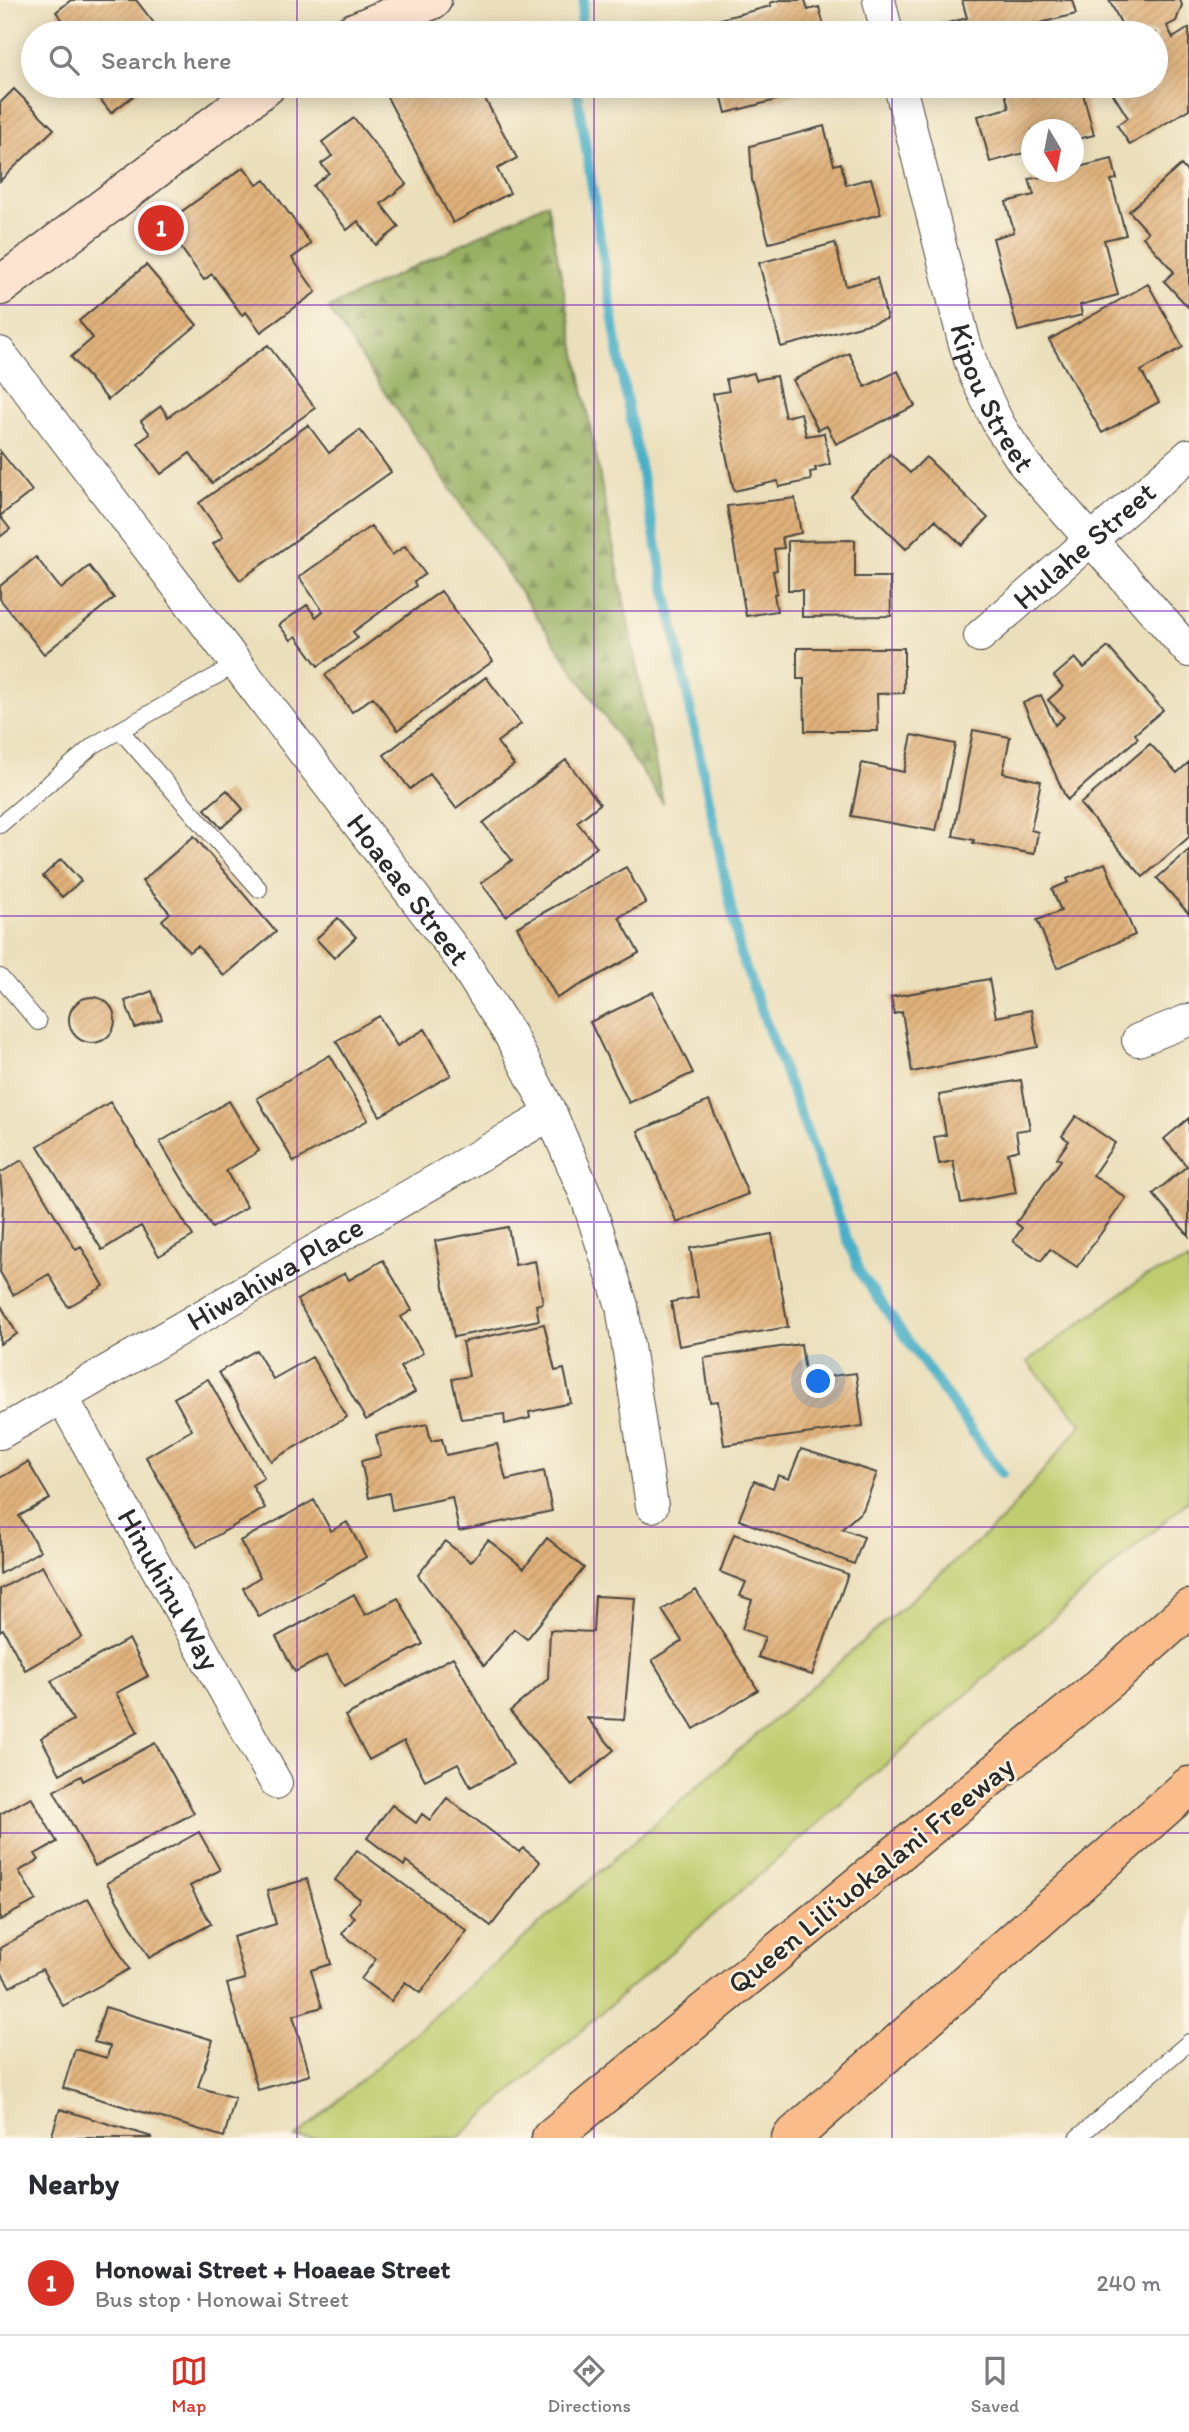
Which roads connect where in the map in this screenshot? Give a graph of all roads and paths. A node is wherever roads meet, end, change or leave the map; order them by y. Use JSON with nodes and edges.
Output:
{"nodes":[{"id":1,"x":432,"y":0,"type":"edge"},
{"id":2,"x":879,"y":0,"type":"edge"},
{"id":3,"x":381,"y":21,"type":"edge"},
{"id":4,"x":884,"y":21,"type":"edge"},
{"id":5,"x":250,"y":98,"type":"edge"},
{"id":6,"x":903,"y":98,"type":"edge"},
{"id":7,"x":0,"y":286,"type":"edge"},
{"id":8,"x":0,"y":353,"type":"edge"},
{"id":9,"x":1189,"y":455,"type":"edge"},
{"id":10,"x":1092,"y":539,"type":"junction"},
{"id":11,"x":980,"y":636,"type":"dead end"},
{"id":12,"x":1189,"y":652,"type":"edge"},
{"id":13,"x":237,"y":664,"type":"junction"},
{"id":14,"x":120,"y":730,"type":"junction"},
{"id":15,"x":0,"y":825,"type":"edge"},
{"id":16,"x":259,"y":889,"type":"dead end"},
{"id":17,"x":0,"y":977,"type":"edge"},
{"id":18,"x":1189,"y":1020,"type":"edge"},
{"id":19,"x":38,"y":1022,"type":"dead end"},
{"id":20,"x":1138,"y":1040,"type":"dead end"},
{"id":21,"x":551,"y":1114,"type":"junction"},
{"id":22,"x":62,"y":1397,"type":"junction"},
{"id":23,"x":0,"y":1433,"type":"edge"},
{"id":24,"x":652,"y":1506,"type":"dead end"},
{"id":25,"x":1189,"y":1609,"type":"edge"},
{"id":26,"x":276,"y":1783,"type":"dead end"},
{"id":27,"x":1189,"y":1786,"type":"edge"},
{"id":28,"x":1189,"y":2042,"type":"edge"},
{"id":29,"x":551,"y":2138,"type":"edge"},
{"id":30,"x":791,"y":2138,"type":"edge"},
{"id":31,"x":1077,"y":2138,"type":"edge"}],
"edges":[{"from":1,"to":3,"type":"street"},
{"from":2,"to":4,"type":"street"},
{"from":5,"to":7,"type":"street"},
{"from":6,"to":10,"type":"street","name":"Kipou Street"},
{"from":8,"to":13,"type":"street","name":"Hoaeae Street"},
{"from":9,"to":10,"type":"street","name":"Hulahe Street"},
{"from":10,"to":11,"type":"street","name":"Hulahe Street"},
{"from":10,"to":12,"type":"street","name":"Kipou Street"},
{"from":13,"to":14,"type":"lane"},
{"from":13,"to":21,"type":"street","name":"Hoaeae Street"},
{"from":14,"to":15,"type":"lane"},
{"from":14,"to":16,"type":"lane"},
{"from":17,"to":19,"type":"lane"},
{"from":18,"to":20,"type":"street"},
{"from":21,"to":22,"type":"street","name":"Hiwahiwa Place"},
{"from":21,"to":24,"type":"street","name":"Hoaeae Street"},
{"from":22,"to":23,"type":"street","name":"Hiwahiwa Place"},
{"from":22,"to":26,"type":"street","name":"Hinuhinu Way"},
{"from":25,"to":29,"type":"highway","name":"Queen Liliʻuokalani Freeway"},
{"from":27,"to":30,"type":"highway"},
{"from":28,"to":31,"type":"lane"}]}
